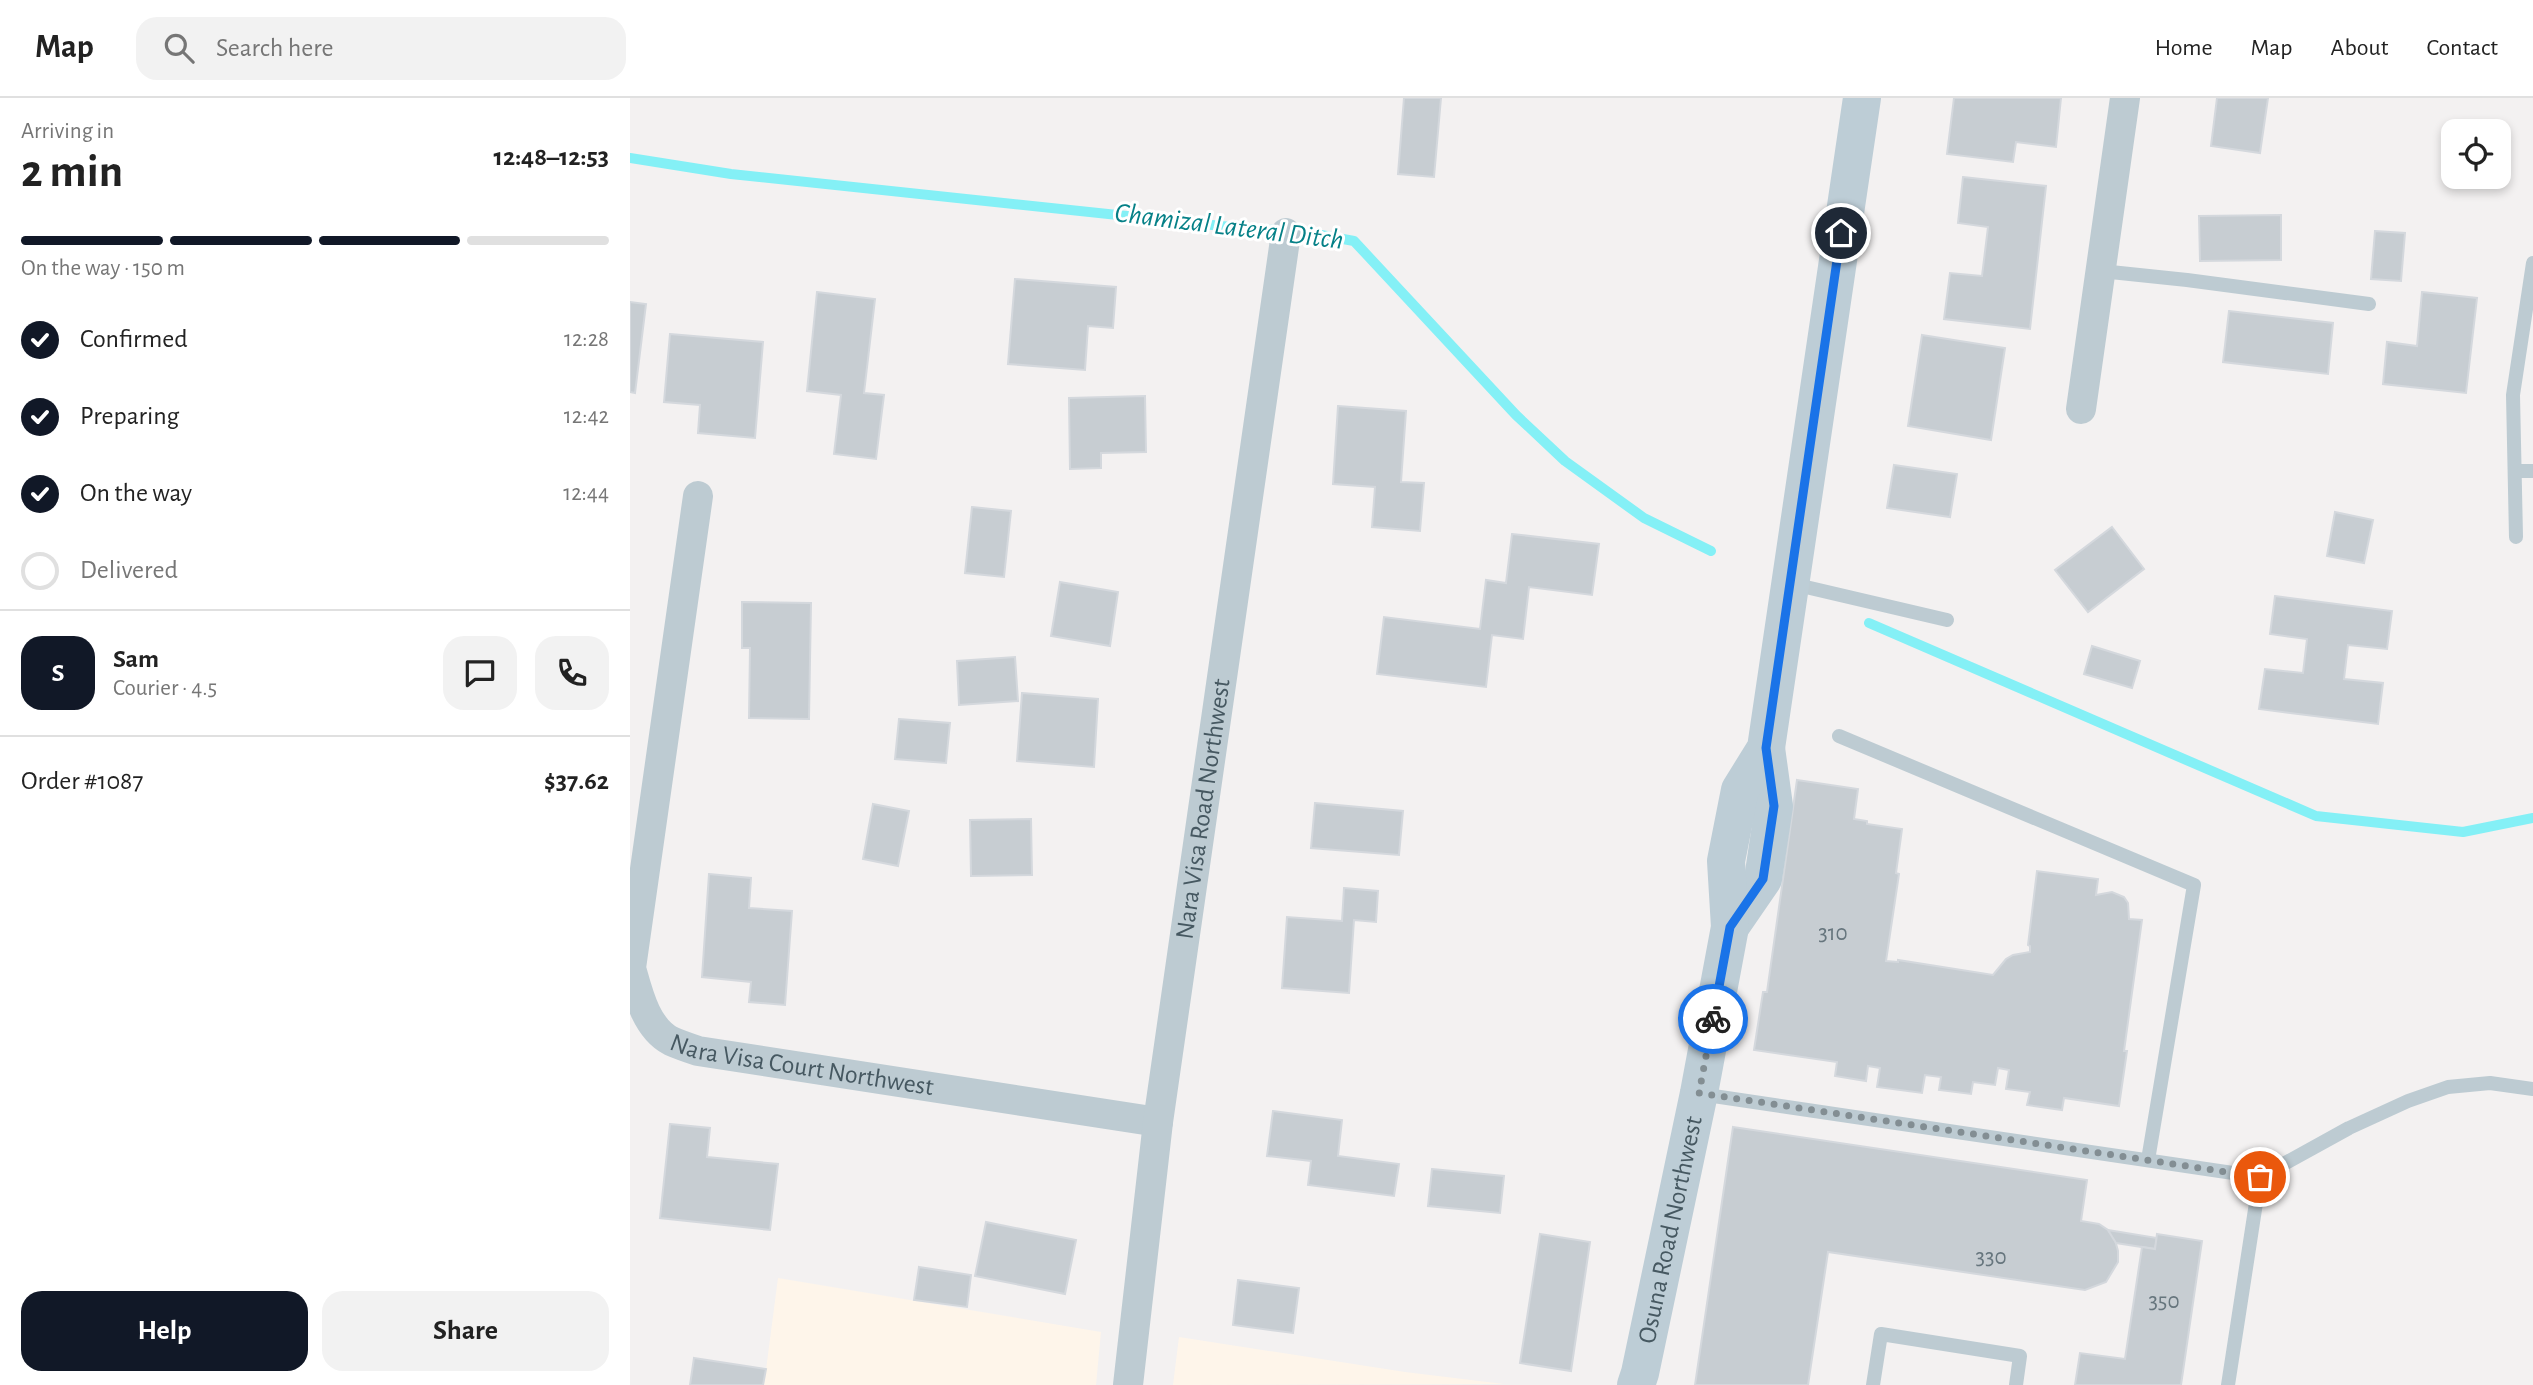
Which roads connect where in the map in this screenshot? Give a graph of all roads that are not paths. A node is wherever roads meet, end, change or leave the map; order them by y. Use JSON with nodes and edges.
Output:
{"nodes":[{"id":1,"x":1862,"y":98,"type":"edge"},
{"id":2,"x":2125,"y":98,"type":"edge"},
{"id":3,"x":1286,"y":233,"type":"dead end"},
{"id":4,"x":2533,"y":263,"type":"edge"},
{"id":5,"x":2101,"y":271,"type":"junction"},
{"id":6,"x":2369,"y":304,"type":"dead end"},
{"id":7,"x":2081,"y":409,"type":"dead end"},
{"id":8,"x":2515,"y":471,"type":"junction"},
{"id":9,"x":2533,"y":471,"type":"edge"},
{"id":10,"x":698,"y":496,"type":"dead end"},
{"id":11,"x":2516,"y":537,"type":"dead end"},
{"id":12,"x":1788,"y":583,"type":"junction"},
{"id":13,"x":1947,"y":620,"type":"dead end"},
{"id":14,"x":1839,"y":736,"type":"dead end"},
{"id":15,"x":2533,"y":1089,"type":"edge"},
{"id":16,"x":1699,"y":1093,"type":"junction"},
{"id":17,"x":1158,"y":1122,"type":"junction"},
{"id":18,"x":2148,"y":1160,"type":"junction"},
{"id":19,"x":2260,"y":1177,"type":"junction"},
{"id":20,"x":1639,"y":1381,"type":"edge"},
{"id":21,"x":1128,"y":1385,"type":"edge"},
{"id":22,"x":1874,"y":1385,"type":"edge"},
{"id":23,"x":2016,"y":1385,"type":"edge"},
{"id":24,"x":2228,"y":1385,"type":"edge"}],
"edges":[{"from":1,"to":12,"type":"main road"},
{"from":2,"to":5,"type":"street"},
{"from":3,"to":17,"type":"street","name":"Nara Visa Road Northwest"},
{"from":4,"to":8,"type":"lane"},
{"from":5,"to":6,"type":"lane"},
{"from":5,"to":7,"type":"street"},
{"from":8,"to":9,"type":"lane"},
{"from":8,"to":11,"type":"lane"},
{"from":10,"to":17,"type":"street","name":"Nara Visa Court Northwest"},
{"from":12,"to":13,"type":"lane"},
{"from":12,"to":16,"type":"main road","name":"Osuna Road Northwest"},
{"from":14,"to":18,"type":"lane"},
{"from":15,"to":19,"type":"lane"},
{"from":16,"to":18,"type":"lane"},
{"from":16,"to":20,"type":"main road","name":"Osuna Road Northwest"},
{"from":17,"to":21,"type":"street","name":"Nara Visa Road Northwest"},
{"from":18,"to":19,"type":"lane"},
{"from":19,"to":24,"type":"lane"},
{"from":22,"to":23,"type":"lane"}]}
